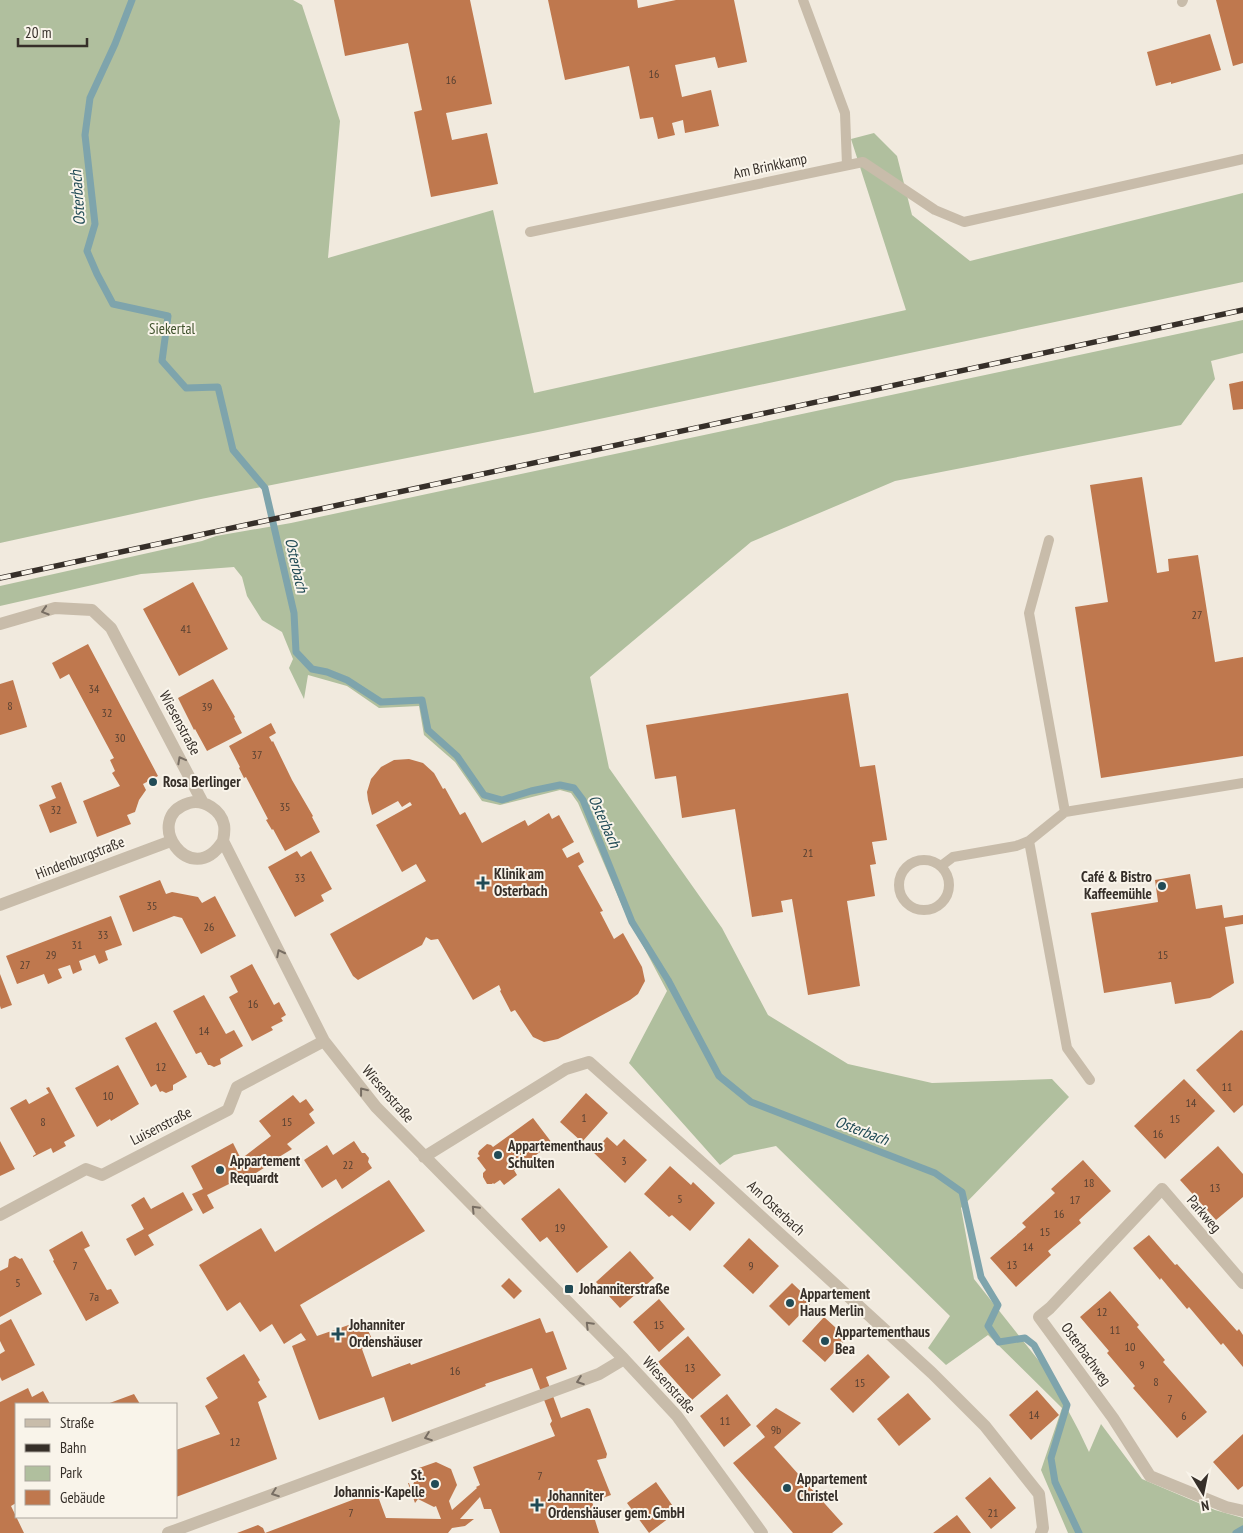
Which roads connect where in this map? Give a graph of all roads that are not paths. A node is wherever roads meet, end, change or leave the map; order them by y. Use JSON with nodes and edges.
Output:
{"nodes":[{"id":1,"x":803,"y":0,"type":"edge"},
{"id":2,"x":1243,"y":159,"type":"edge"},
{"id":3,"x":847,"y":165,"type":"junction"},
{"id":4,"x":530,"y":232,"type":"dead end"},
{"id":5,"x":1049,"y":540,"type":"dead end"},
{"id":6,"x":0,"y":624,"type":"edge"},
{"id":7,"x":1243,"y":783,"type":"edge"},
{"id":8,"x":203,"y":803,"type":"junction"},
{"id":9,"x":1065,"y":812,"type":"junction"},
{"id":10,"x":1029,"y":840,"type":"junction"},
{"id":11,"x":171,"y":841,"type":"junction"},
{"id":12,"x":223,"y":841,"type":"junction"},
{"id":13,"x":941,"y":866,"type":"junction"},
{"id":14,"x":0,"y":905,"type":"edge"},
{"id":15,"x":324,"y":1041,"type":"junction"},
{"id":16,"x":1090,"y":1080,"type":"dead end"},
{"id":17,"x":424,"y":1158,"type":"junction"},
{"id":18,"x":1162,"y":1189,"type":"joint"},
{"id":19,"x":0,"y":1215,"type":"edge"},
{"id":20,"x":1243,"y":1283,"type":"edge"},
{"id":21,"x":624,"y":1359,"type":"junction"},
{"id":22,"x":1243,"y":1511,"type":"edge"},
{"id":23,"x":168,"y":1533,"type":"edge"},
{"id":24,"x":762,"y":1533,"type":"edge"},
{"id":25,"x":1042,"y":1533,"type":"edge"}],
"edges":[{"from":1,"to":3,"type":"lane"},
{"from":2,"to":3,"type":"lane","name":"Am Brinkkamp"},
{"from":3,"to":4,"type":"lane","name":"Am Brinkkamp"},
{"from":5,"to":9,"type":"lane"},
{"from":8,"to":6,"type":"street","name":"Wiesenstraße","one_way":true},
{"from":7,"to":9,"type":"lane"},
{"from":8,"to":11,"type":"street"},
{"from":8,"to":12,"type":"street","name":"Wiesenstraße"},
{"from":9,"to":10,"type":"lane"},
{"from":10,"to":13,"type":"lane"},
{"from":10,"to":16,"type":"lane"},
{"from":11,"to":12,"type":"street"},
{"from":11,"to":14,"type":"street","name":"Hindenburgstraße"},
{"from":15,"to":12,"type":"street","name":"Wiesenstraße","one_way":true},
{"from":13,"to":13,"type":"lane"},
{"from":17,"to":15,"type":"street","name":"Wiesenstraße","one_way":true},
{"from":15,"to":19,"type":"street","name":"Luisenstraße"},
{"from":21,"to":17,"type":"street","name":"Wiesenstraße","one_way":true},
{"from":17,"to":25,"type":"street","name":"Am Osterbach"},
{"from":18,"to":20,"type":"street","name":"Parkweg"},
{"from":18,"to":22,"type":"street","name":"Osterbachweg"},
{"from":21,"to":23,"type":"street","one_way":true},
{"from":21,"to":24,"type":"street","name":"Wiesenstraße"}]}
